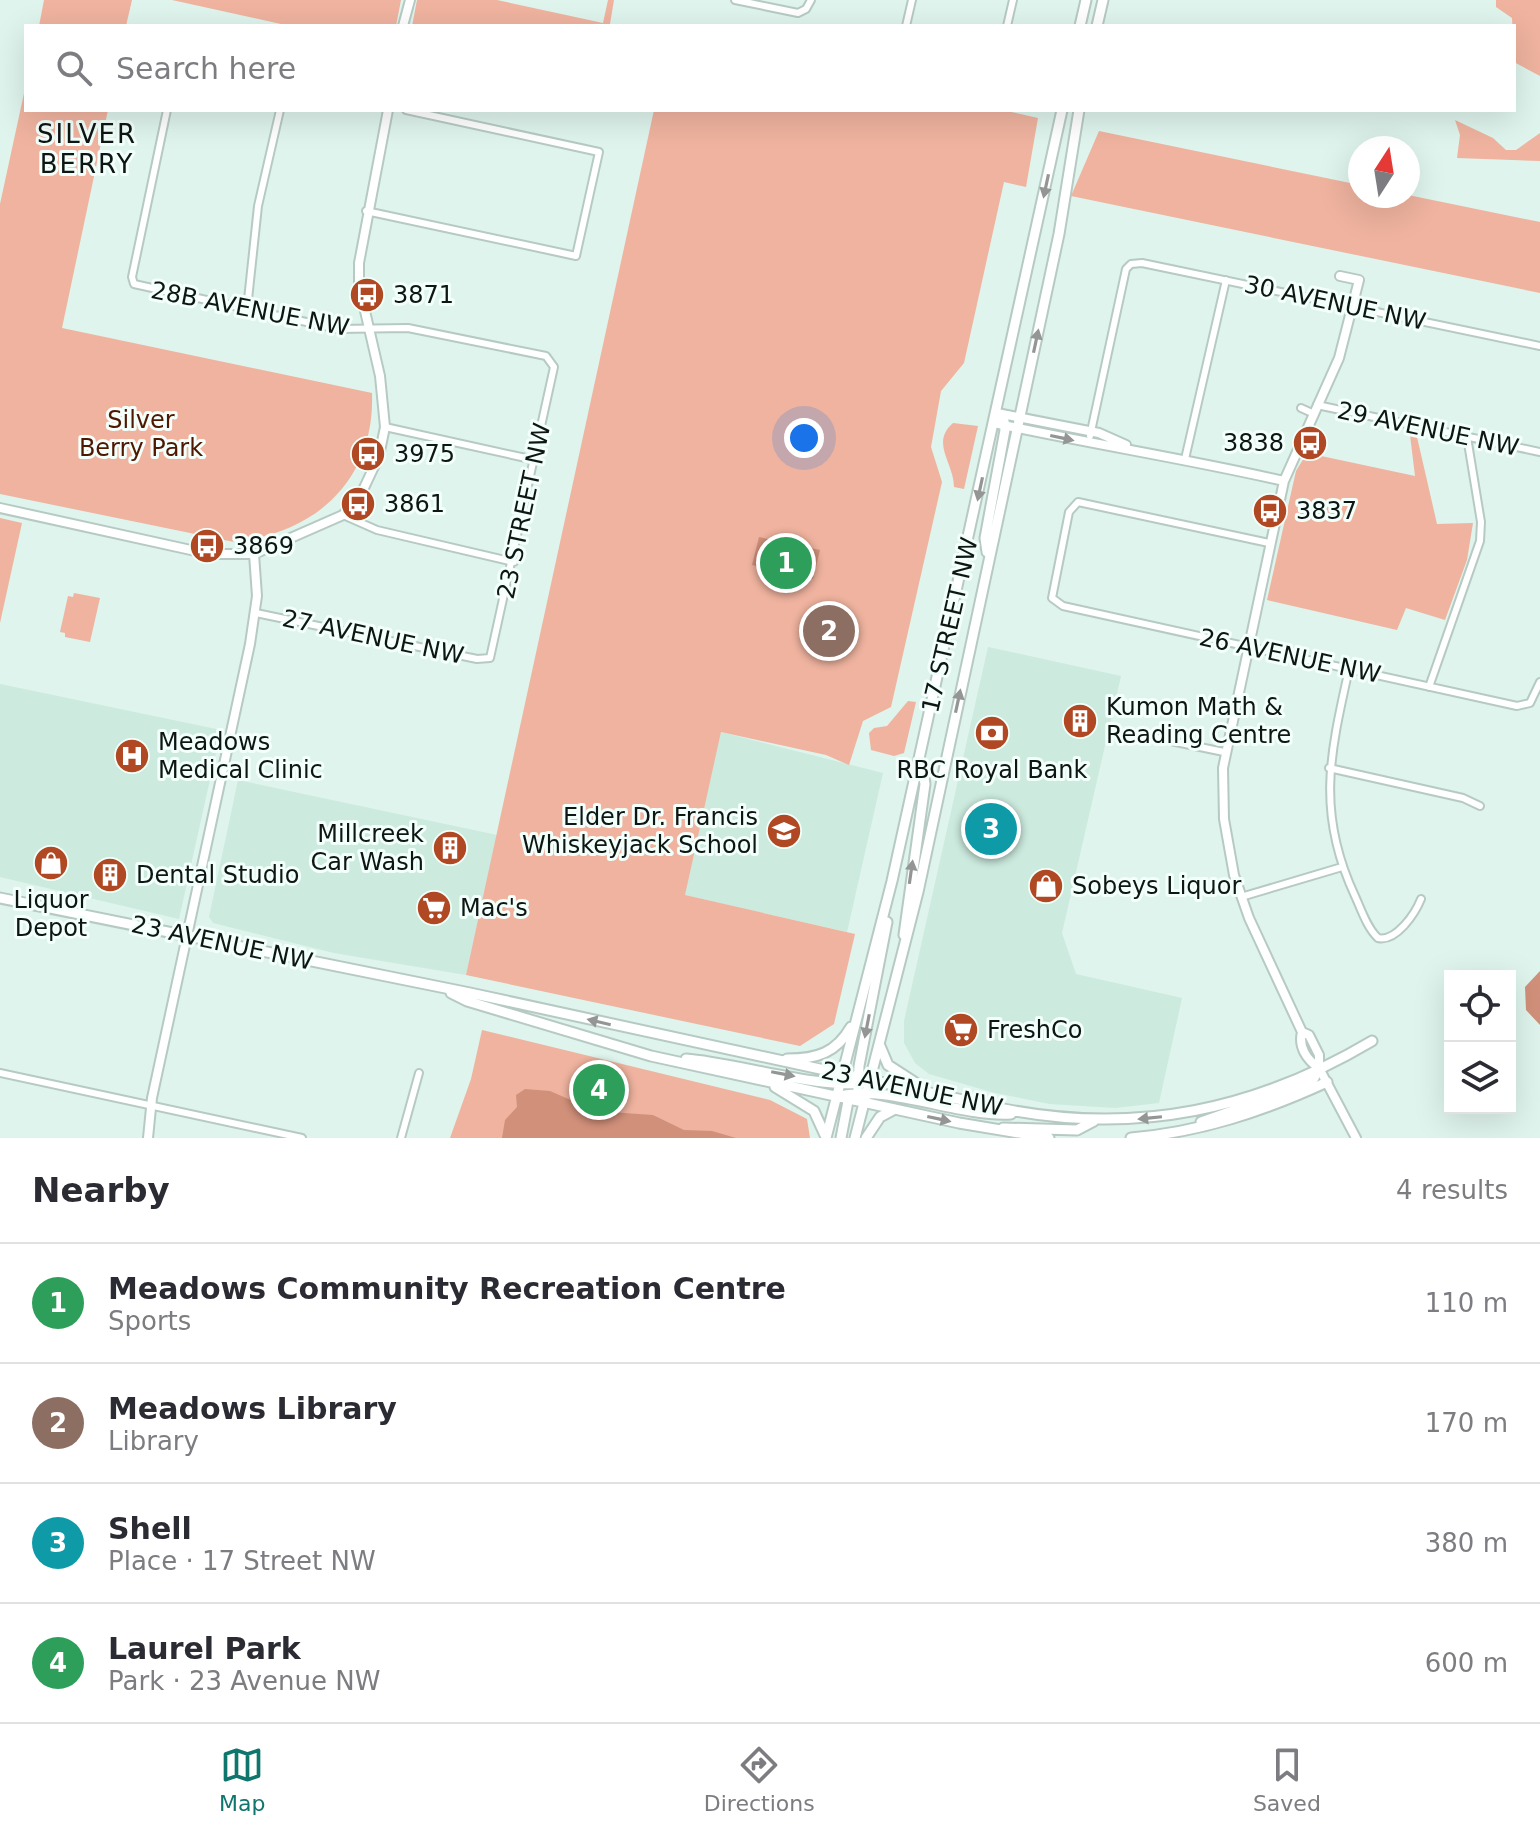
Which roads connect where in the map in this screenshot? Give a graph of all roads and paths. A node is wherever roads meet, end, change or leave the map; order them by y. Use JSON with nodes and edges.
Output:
{"nodes":[{"id":1,"x":410,"y":0,"type":"edge"},
{"id":2,"x":735,"y":0,"type":"edge"},
{"id":3,"x":811,"y":0,"type":"edge"},
{"id":4,"x":912,"y":0,"type":"edge"},
{"id":5,"x":1013,"y":0,"type":"edge"},
{"id":6,"x":1086,"y":0,"type":"edge"},
{"id":7,"x":1103,"y":0,"type":"edge"},
{"id":8,"x":404,"y":24,"type":"edge"},
{"id":9,"x":906,"y":24,"type":"edge"},
{"id":10,"x":1007,"y":24,"type":"edge"},
{"id":11,"x":1080,"y":24,"type":"edge"},
{"id":12,"x":1097,"y":24,"type":"edge"},
{"id":13,"x":167,"y":112,"type":"edge"},
{"id":14,"x":280,"y":112,"type":"edge"},
{"id":15,"x":388,"y":112,"type":"edge"},
{"id":16,"x":415,"y":112,"type":"edge"},
{"id":17,"x":1062,"y":112,"type":"edge"},
{"id":18,"x":1079,"y":112,"type":"edge"},
{"id":19,"x":366,"y":211,"type":"junction"},
{"id":20,"x":1340,"y":276,"type":"dead end"},
{"id":21,"x":1226,"y":280,"type":"junction"},
{"id":22,"x":1353,"y":306,"type":"junction"},
{"id":23,"x":247,"y":309,"type":"junction"},
{"id":24,"x":368,"y":329,"type":"junction"},
{"id":25,"x":1540,"y":346,"type":"edge"},
{"id":26,"x":552,"y":362,"type":"joint"},
{"id":27,"x":1301,"y":408,"type":"dead end"},
{"id":28,"x":1314,"y":409,"type":"junction"},
{"id":29,"x":1019,"y":417,"type":"junction"},
{"id":30,"x":999,"y":420,"type":"junction"},
{"id":31,"x":385,"y":427,"type":"junction"},
{"id":32,"x":1017,"y":428,"type":"junction"},
{"id":33,"x":1091,"y":431,"type":"junction"},
{"id":34,"x":1467,"y":437,"type":"junction"},
{"id":35,"x":1088,"y":443,"type":"junction"},
{"id":36,"x":1130,"y":447,"type":"junction"},
{"id":37,"x":1540,"y":452,"type":"edge"},
{"id":38,"x":1185,"y":459,"type":"junction"},
{"id":39,"x":535,"y":460,"type":"junction"},
{"id":40,"x":1284,"y":481,"type":"junction"},
{"id":41,"x":0,"y":508,"type":"edge"},
{"id":42,"x":343,"y":515,"type":"junction"},
{"id":43,"x":1269,"y":543,"type":"junction"},
{"id":44,"x":254,"y":554,"type":"junction"},
{"id":45,"x":988,"y":561,"type":"junction"},
{"id":46,"x":514,"y":562,"type":"junction"},
{"id":47,"x":256,"y":613,"type":"junction"},
{"id":48,"x":1247,"y":647,"type":"junction"},
{"id":49,"x":490,"y":658,"type":"joint"},
{"id":50,"x":1349,"y":669,"type":"junction"},
{"id":51,"x":1540,"y":682,"type":"edge"},
{"id":52,"x":1429,"y":687,"type":"junction"},
{"id":53,"x":1132,"y":733,"type":"dead end"},
{"id":54,"x":1224,"y":752,"type":"junction"},
{"id":55,"x":1329,"y":768,"type":"junction"},
{"id":56,"x":917,"y":772,"type":"junction"},
{"id":57,"x":1480,"y":806,"type":"dead end"},
{"id":58,"x":1342,"y":867,"type":"junction"},
{"id":59,"x":889,"y":894,"type":"junction"},
{"id":60,"x":1241,"y":897,"type":"junction"},
{"id":61,"x":0,"y":898,"type":"edge"},
{"id":62,"x":1421,"y":899,"type":"dead end"},
{"id":63,"x":187,"y":936,"type":"junction"},
{"id":64,"x":904,"y":950,"type":"junction"},
{"id":65,"x":444,"y":989,"type":"junction"},
{"id":66,"x":857,"y":1017,"type":"junction"},
{"id":67,"x":881,"y":1035,"type":"junction"},
{"id":68,"x":1372,"y":1041,"type":"dead end"},
{"id":69,"x":651,"y":1056,"type":"junction"},
{"id":70,"x":770,"y":1059,"type":"junction"},
{"id":71,"x":1319,"y":1068,"type":"junction"},
{"id":72,"x":0,"y":1073,"type":"edge"},
{"id":73,"x":419,"y":1073,"type":"dead end"},
{"id":74,"x":765,"y":1081,"type":"junction"},
{"id":75,"x":1327,"y":1082,"type":"junction"},
{"id":76,"x":854,"y":1088,"type":"junction"},
{"id":77,"x":934,"y":1094,"type":"junction"},
{"id":78,"x":836,"y":1097,"type":"junction"},
{"id":79,"x":151,"y":1104,"type":"junction"},
{"id":80,"x":894,"y":1109,"type":"junction"},
{"id":81,"x":1028,"y":1114,"type":"junction"},
{"id":82,"x":1094,"y":1121,"type":"junction"},
{"id":83,"x":983,"y":1128,"type":"junction"},
{"id":84,"x":1160,"y":1135,"type":"junction"},
{"id":85,"x":148,"y":1138,"type":"edge"},
{"id":86,"x":302,"y":1138,"type":"edge"},
{"id":87,"x":401,"y":1138,"type":"edge"},
{"id":88,"x":826,"y":1138,"type":"edge"},
{"id":89,"x":841,"y":1138,"type":"edge"},
{"id":90,"x":855,"y":1138,"type":"edge"},
{"id":91,"x":866,"y":1138,"type":"edge"},
{"id":92,"x":1049,"y":1138,"type":"edge"},
{"id":93,"x":1131,"y":1138,"type":"edge"},
{"id":94,"x":1356,"y":1138,"type":"edge"}],
"edges":[{"from":1,"to":8,"type":"street"},
{"from":2,"to":3,"type":"street"},
{"from":4,"to":9,"type":"street"},
{"from":5,"to":10,"type":"street"},
{"from":6,"to":11,"type":"main road"},
{"from":7,"to":12,"type":"main road"},
{"from":13,"to":23,"type":"street","name":"28B AVENUE NW"},
{"from":14,"to":23,"type":"street"},
{"from":15,"to":19,"type":"street"},
{"from":16,"to":19,"type":"street"},
{"from":17,"to":30,"type":"main road","name":"17 STREET NW","one_way":true},
{"from":29,"to":18,"type":"main road","name":"17 STREET NW","one_way":true},
{"from":19,"to":24,"type":"street"},
{"from":20,"to":22,"type":"street"},
{"from":21,"to":22,"type":"street","name":"30 AVENUE NW"},
{"from":21,"to":33,"type":"street","name":"30 AVENUE NW"},
{"from":21,"to":38,"type":"street"},
{"from":22,"to":25,"type":"street","name":"30 AVENUE NW"},
{"from":22,"to":28,"type":"street"},
{"from":23,"to":24,"type":"street","name":"28B AVENUE NW"},
{"from":24,"to":26,"type":"street","name":"28B AVENUE NW"},
{"from":24,"to":31,"type":"street"},
{"from":26,"to":39,"type":"street","name":"23 STREET NW"},
{"from":27,"to":28,"type":"street","name":"29 AVENUE NW"},
{"from":28,"to":34,"type":"street","name":"29 AVENUE NW"},
{"from":28,"to":40,"type":"street"},
{"from":29,"to":30,"type":"street"},
{"from":29,"to":32,"type":"main road","name":"17 STREET NW"},
{"from":29,"to":33,"type":"street"},
{"from":30,"to":32,"type":"street"},
{"from":30,"to":45,"type":"main road"},
{"from":30,"to":56,"type":"main road","name":"17 STREET NW","one_way":true},
{"from":31,"to":39,"type":"street"},
{"from":31,"to":42,"type":"street"},
{"from":32,"to":35,"type":"street","one_way":true},
{"from":32,"to":45,"type":"main road","name":"17 STREET NW"},
{"from":33,"to":35,"type":"street"},
{"from":33,"to":36,"type":"street"},
{"from":34,"to":37,"type":"street","name":"29 AVENUE NW"},
{"from":34,"to":52,"type":"street"},
{"from":35,"to":36,"type":"street"},
{"from":36,"to":38,"type":"street"},
{"from":38,"to":40,"type":"street"},
{"from":39,"to":46,"type":"street","name":"23 STREET NW"},
{"from":40,"to":43,"type":"street"},
{"from":41,"to":44,"type":"street"},
{"from":42,"to":44,"type":"street"},
{"from":42,"to":46,"type":"street"},
{"from":43,"to":48,"type":"street"},
{"from":43,"to":48,"type":"street","name":"26 AVENUE NW"},
{"from":44,"to":47,"type":"street"},
{"from":64,"to":45,"type":"main road","name":"17 STREET NW","one_way":true},
{"from":46,"to":49,"type":"street","name":"23 STREET NW"},
{"from":47,"to":49,"type":"street","name":"27 AVENUE NW"},
{"from":47,"to":63,"type":"street"},
{"from":48,"to":50,"type":"street","name":"26 AVENUE NW"},
{"from":48,"to":54,"type":"street"},
{"from":50,"to":52,"type":"street","name":"26 AVENUE NW"},
{"from":50,"to":55,"type":"street"},
{"from":51,"to":52,"type":"street","name":"26 AVENUE NW"},
{"from":53,"to":54,"type":"street"},
{"from":54,"to":60,"type":"street"},
{"from":55,"to":57,"type":"street"},
{"from":55,"to":58,"type":"street"},
{"from":56,"to":59,"type":"main road","name":"17 STREET NW"},
{"from":64,"to":56,"type":"main road","one_way":true},
{"from":58,"to":60,"type":"street"},
{"from":58,"to":62,"type":"street"},
{"from":59,"to":66,"type":"main road","name":"17 STREET NW"},
{"from":59,"to":76,"type":"main road","one_way":true},
{"from":60,"to":71,"type":"street"},
{"from":61,"to":63,"type":"main road","name":"23 AVENUE NW"},
{"from":63,"to":65,"type":"main road","name":"23 AVENUE NW"},
{"from":63,"to":79,"type":"street"},
{"from":64,"to":67,"type":"main road","name":"17 STREET NW"},
{"from":65,"to":69,"type":"main road","name":"23 AVENUE NW"},
{"from":70,"to":65,"type":"main road","name":"23 AVENUE NW","one_way":true},
{"from":66,"to":70,"type":"main road"},
{"from":66,"to":76,"type":"main road","name":"17 STREET NW"},
{"from":67,"to":76,"type":"main road","name":"17 STREET NW"},
{"from":67,"to":77,"type":"main road"},
{"from":68,"to":71,"type":"main road","name":"23 AVENUE NW"},
{"from":69,"to":74,"type":"main road","name":"23 AVENUE NW"},
{"from":69,"to":76,"type":"main road","one_way":true},
{"from":70,"to":76,"type":"main road","name":"23 AVENUE NW"},
{"from":71,"to":75,"type":"street"},
{"from":71,"to":82,"type":"main road","name":"23 AVENUE NW","one_way":true},
{"from":71,"to":84,"type":"main road"},
{"from":72,"to":79,"type":"street"},
{"from":73,"to":87,"type":"street"},
{"from":74,"to":78,"type":"main road","name":"23 AVENUE NW"},
{"from":74,"to":88,"type":"main road"},
{"from":75,"to":84,"type":"main road"},
{"from":75,"to":94,"type":"street"},
{"from":76,"to":77,"type":"main road","name":"23 AVENUE NW"},
{"from":76,"to":78,"type":"main road","name":"17 STREET NW"},
{"from":76,"to":80,"type":"main road","name":"23 AVENUE NW"},
{"from":76,"to":81,"type":"main road"},
{"from":76,"to":89,"type":"main road"},
{"from":76,"to":90,"type":"main road","name":"17 STREET NW"},
{"from":77,"to":81,"type":"main road","name":"23 AVENUE NW"},
{"from":78,"to":88,"type":"main road","name":"17 STREET NW"},
{"from":79,"to":85,"type":"street"},
{"from":79,"to":86,"type":"street"},
{"from":80,"to":83,"type":"main road","name":"23 AVENUE NW","one_way":true},
{"from":80,"to":91,"type":"main road"},
{"from":81,"to":82,"type":"main road","name":"23 AVENUE NW"},
{"from":82,"to":83,"type":"main road"},
{"from":83,"to":92,"type":"main road","name":"23 AVENUE NW"},
{"from":84,"to":93,"type":"main road"}]}
